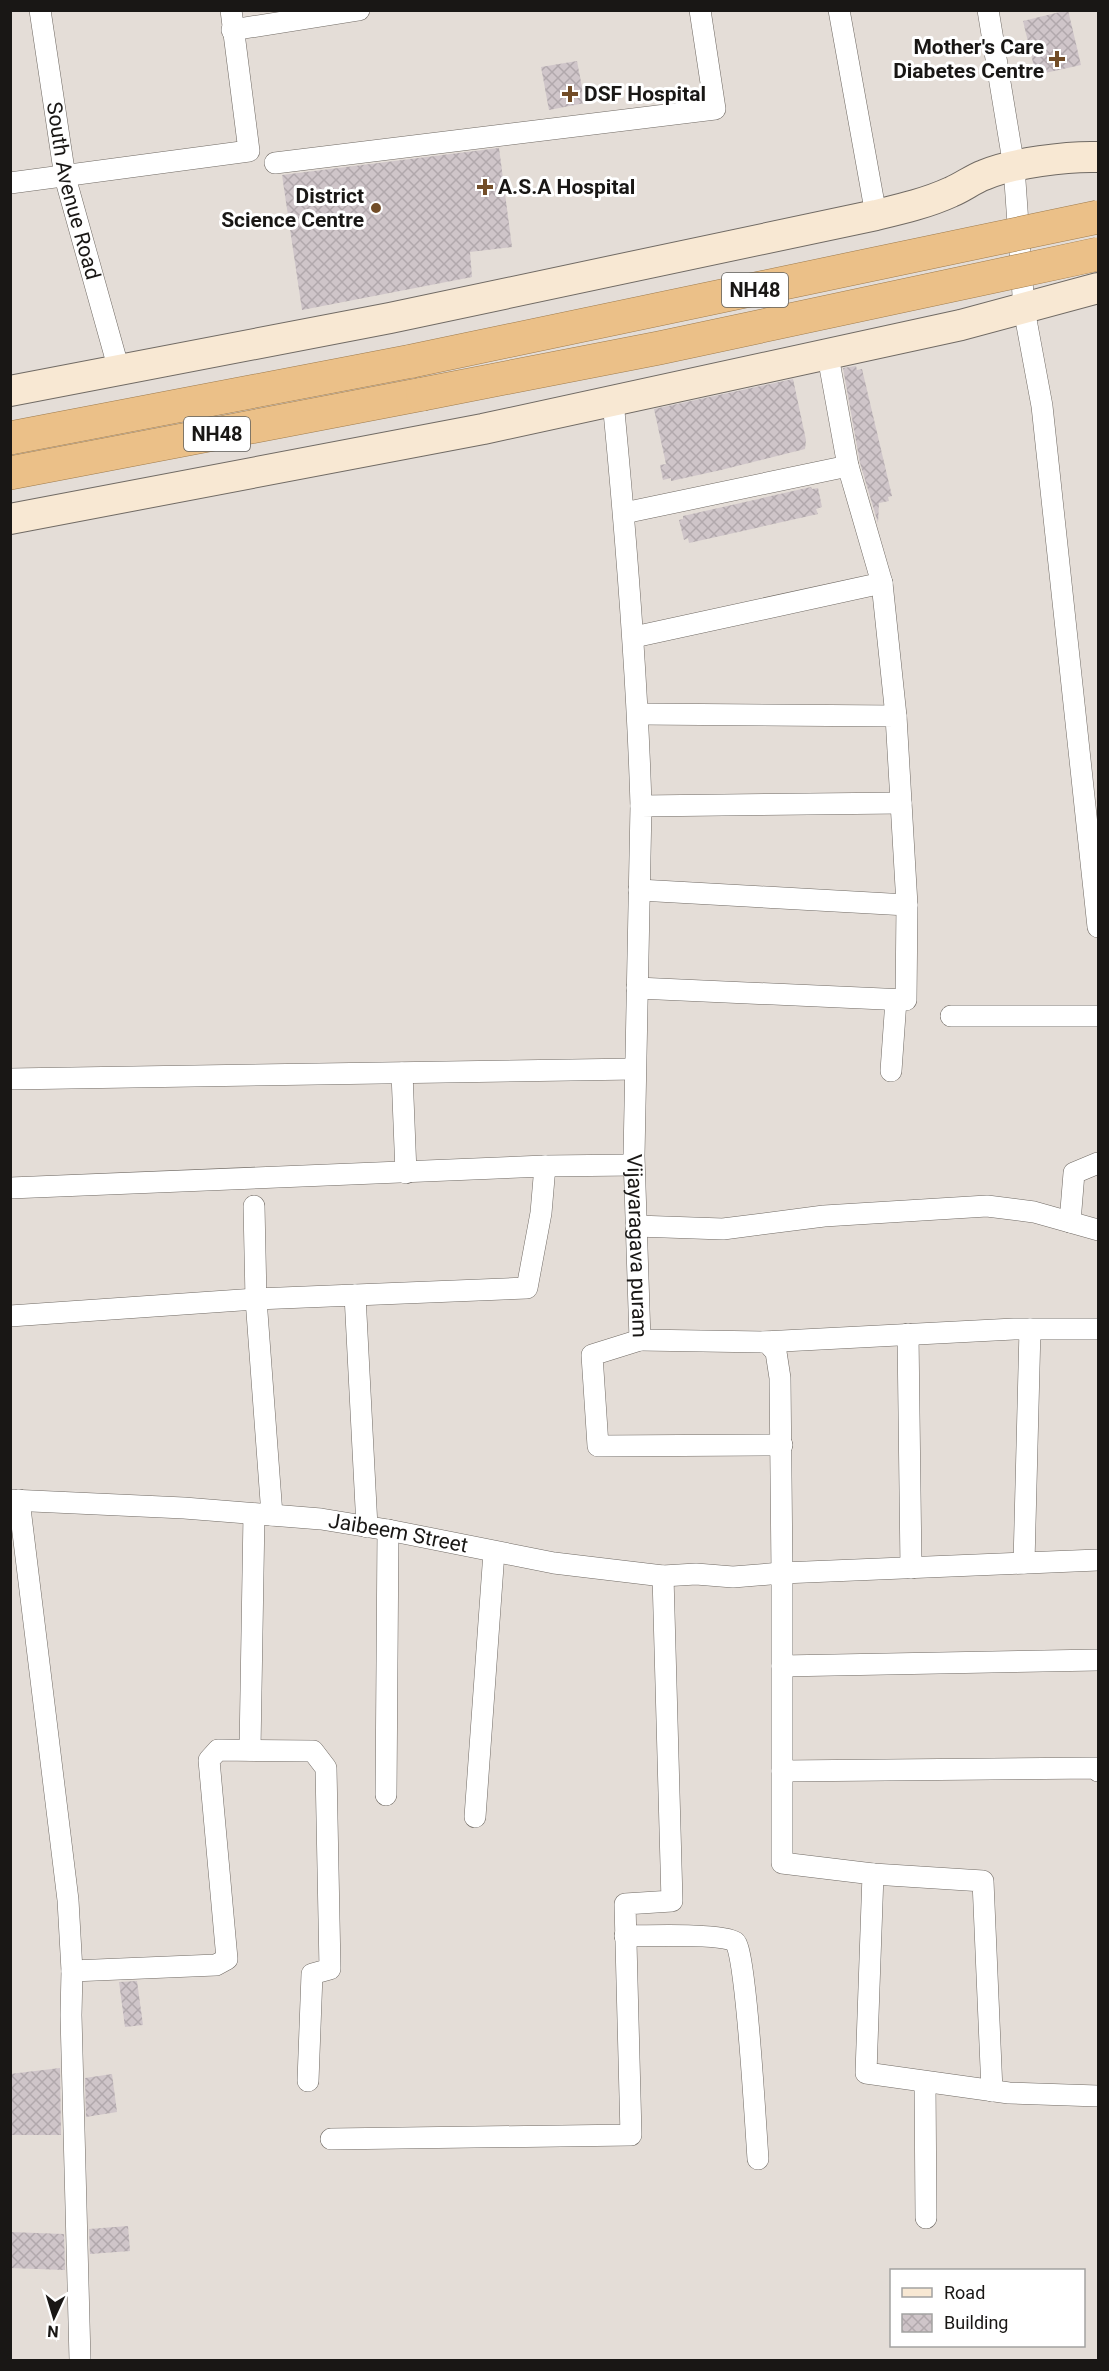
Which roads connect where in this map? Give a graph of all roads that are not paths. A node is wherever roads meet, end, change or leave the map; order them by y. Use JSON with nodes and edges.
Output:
{"nodes":[{"id":1,"x":40,"y":10,"type":"edge"},
{"id":2,"x":359,"y":10,"type":"edge"},
{"id":3,"x":700,"y":10,"type":"edge"},
{"id":4,"x":839,"y":10,"type":"edge"},
{"id":5,"x":988,"y":10,"type":"edge"},
{"id":6,"x":231,"y":20,"type":"edge"},
{"id":7,"x":1098,"y":158,"type":"edge"},
{"id":8,"x":275,"y":163,"type":"dead end"},
{"id":9,"x":1014,"y":167,"type":"junction"},
{"id":10,"x":66,"y":177,"type":"junction"},
{"id":11,"x":10,"y":183,"type":"edge"},
{"id":12,"x":876,"y":214,"type":"junction"},
{"id":13,"x":1098,"y":217,"type":"edge"},
{"id":14,"x":1098,"y":254,"type":"edge"},
{"id":15,"x":1098,"y":288,"type":"edge"},
{"id":16,"x":1024,"y":309,"type":"junction"},
{"id":17,"x":828,"y":356,"type":"junction"},
{"id":18,"x":118,"y":370,"type":"junction"},
{"id":19,"x":10,"y":391,"type":"edge"},
{"id":20,"x":613,"y":401,"type":"junction"},
{"id":21,"x":10,"y":438,"type":"edge"},
{"id":22,"x":848,"y":466,"type":"junction"},
{"id":23,"x":10,"y":473,"type":"edge"},
{"id":24,"x":624,"y":513,"type":"junction"},
{"id":25,"x":10,"y":519,"type":"edge"},
{"id":26,"x":882,"y":583,"type":"junction"},
{"id":27,"x":634,"y":637,"type":"junction"},
{"id":28,"x":638,"y":714,"type":"junction"},
{"id":29,"x":896,"y":716,"type":"junction"},
{"id":30,"x":901,"y":803,"type":"junction"},
{"id":31,"x":641,"y":806,"type":"junction"},
{"id":32,"x":639,"y":890,"type":"junction"},
{"id":33,"x":907,"y":905,"type":"junction"},
{"id":34,"x":1098,"y":927,"type":"edge"},
{"id":35,"x":637,"y":988,"type":"junction"},
{"id":36,"x":896,"y":1000,"type":"junction"},
{"id":37,"x":951,"y":1016,"type":"dead end"},
{"id":38,"x":1098,"y":1016,"type":"edge"},
{"id":39,"x":635,"y":1069,"type":"junction"},
{"id":40,"x":891,"y":1071,"type":"dead end"},
{"id":41,"x":402,"y":1073,"type":"junction"},
{"id":42,"x":10,"y":1079,"type":"edge"},
{"id":43,"x":1098,"y":1163,"type":"edge"},
{"id":44,"x":634,"y":1165,"type":"junction"},
{"id":45,"x":544,"y":1166,"type":"junction"},
{"id":46,"x":406,"y":1173,"type":"junction"},
{"id":47,"x":10,"y":1188,"type":"edge"},
{"id":48,"x":254,"y":1206,"type":"dead end"},
{"id":49,"x":1070,"y":1222,"type":"junction"},
{"id":50,"x":636,"y":1226,"type":"junction"},
{"id":51,"x":1098,"y":1230,"type":"edge"},
{"id":52,"x":355,"y":1295,"type":"junction"},
{"id":53,"x":256,"y":1299,"type":"junction"},
{"id":54,"x":10,"y":1316,"type":"edge"},
{"id":55,"x":1030,"y":1329,"type":"junction"},
{"id":56,"x":1098,"y":1329,"type":"edge"},
{"id":57,"x":909,"y":1334,"type":"junction"},
{"id":58,"x":640,"y":1340,"type":"junction"},
{"id":59,"x":763,"y":1342,"type":"junction"},
{"id":60,"x":782,"y":1445,"type":"junction"},
{"id":61,"x":15,"y":1500,"type":"edge"},
{"id":62,"x":263,"y":1515,"type":"junction"},
{"id":63,"x":367,"y":1527,"type":"junction"},
{"id":64,"x":388,"y":1530,"type":"junction"},
{"id":65,"x":494,"y":1552,"type":"junction"},
{"id":66,"x":1098,"y":1560,"type":"edge"},
{"id":67,"x":1024,"y":1563,"type":"junction"},
{"id":68,"x":911,"y":1568,"type":"junction"},
{"id":69,"x":782,"y":1574,"type":"junction"},
{"id":70,"x":663,"y":1576,"type":"junction"},
{"id":71,"x":1098,"y":1660,"type":"edge"},
{"id":72,"x":782,"y":1666,"type":"junction"},
{"id":73,"x":250,"y":1750,"type":"junction"},
{"id":74,"x":782,"y":1771,"type":"junction"},
{"id":75,"x":1098,"y":1771,"type":"edge"},
{"id":76,"x":386,"y":1795,"type":"dead end"},
{"id":77,"x":476,"y":1817,"type":"dead end"},
{"id":78,"x":873,"y":1874,"type":"junction"},
{"id":79,"x":626,"y":1936,"type":"junction"},
{"id":80,"x":72,"y":1971,"type":"junction"},
{"id":81,"x":308,"y":2081,"type":"dead end"},
{"id":82,"x":925,"y":2082,"type":"junction"},
{"id":83,"x":992,"y":2091,"type":"junction"},
{"id":84,"x":1098,"y":2096,"type":"edge"},
{"id":85,"x":331,"y":2139,"type":"dead end"},
{"id":86,"x":758,"y":2160,"type":"dead end"},
{"id":87,"x":926,"y":2218,"type":"dead end"},
{"id":88,"x":80,"y":2361,"type":"edge"}],
"edges":[{"from":1,"to":10,"type":"street","name":"South Avenue Road"},
{"from":2,"to":6,"type":"street"},
{"from":3,"to":8,"type":"street"},
{"from":4,"to":12,"type":"street"},
{"from":5,"to":9,"type":"street"},
{"from":6,"to":10,"type":"street"},
{"from":7,"to":9,"type":"main road"},
{"from":9,"to":12,"type":"main road"},
{"from":9,"to":16,"type":"street"},
{"from":10,"to":11,"type":"street"},
{"from":10,"to":18,"type":"street","name":"South Avenue Road"},
{"from":12,"to":18,"type":"main road"},
{"from":13,"to":21,"type":"highway","number":"NH48","bridge":true},
{"from":14,"to":23,"type":"highway","number":"NH48","bridge":true},
{"from":15,"to":16,"type":"main road"},
{"from":16,"to":17,"type":"main road"},
{"from":16,"to":34,"type":"street"},
{"from":17,"to":20,"type":"main road"},
{"from":17,"to":22,"type":"street"},
{"from":18,"to":19,"type":"main road"},
{"from":20,"to":24,"type":"street","name":"Vijayaragava puram"},
{"from":20,"to":25,"type":"main road"},
{"from":22,"to":24,"type":"street"},
{"from":22,"to":26,"type":"street"},
{"from":24,"to":27,"type":"street","name":"Vijayaragava puram"},
{"from":26,"to":27,"type":"street"},
{"from":26,"to":29,"type":"street"},
{"from":27,"to":28,"type":"street","name":"Vijayaragava puram"},
{"from":28,"to":29,"type":"street"},
{"from":28,"to":31,"type":"street","name":"Vijayaragava puram"},
{"from":29,"to":30,"type":"street"},
{"from":30,"to":31,"type":"street"},
{"from":30,"to":33,"type":"street"},
{"from":31,"to":32,"type":"street","name":"Vijayaragava puram"},
{"from":32,"to":33,"type":"street"},
{"from":32,"to":35,"type":"street","name":"Vijayaragava puram"},
{"from":33,"to":36,"type":"street"},
{"from":35,"to":36,"type":"street"},
{"from":35,"to":39,"type":"street","name":"Vijayaragava puram"},
{"from":36,"to":40,"type":"street"},
{"from":37,"to":38,"type":"street"},
{"from":39,"to":41,"type":"street"},
{"from":39,"to":44,"type":"street","name":"Vijayaragava puram"},
{"from":41,"to":42,"type":"street"},
{"from":41,"to":46,"type":"street"},
{"from":43,"to":49,"type":"street"},
{"from":44,"to":45,"type":"street"},
{"from":44,"to":50,"type":"street","name":"Vijayaragava puram"},
{"from":45,"to":46,"type":"street"},
{"from":45,"to":52,"type":"street"},
{"from":46,"to":47,"type":"street"},
{"from":48,"to":53,"type":"street"},
{"from":49,"to":50,"type":"street"},
{"from":49,"to":51,"type":"street"},
{"from":50,"to":58,"type":"street","name":"Vijayaragava puram"},
{"from":52,"to":53,"type":"street"},
{"from":52,"to":63,"type":"street"},
{"from":53,"to":54,"type":"street"},
{"from":53,"to":62,"type":"street"},
{"from":55,"to":56,"type":"street","name":"Vijayaragava puram"},
{"from":55,"to":57,"type":"street","name":"Vijayaragava puram"},
{"from":55,"to":67,"type":"street"},
{"from":57,"to":59,"type":"street","name":"Vijayaragava puram"},
{"from":57,"to":68,"type":"street"},
{"from":58,"to":59,"type":"street","name":"Vijayaragava puram"},
{"from":58,"to":60,"type":"street"},
{"from":59,"to":60,"type":"street"},
{"from":60,"to":69,"type":"street"},
{"from":61,"to":62,"type":"street","name":"Jaibeem Street"},
{"from":61,"to":80,"type":"street"},
{"from":62,"to":63,"type":"street","name":"Jaibeem Street"},
{"from":62,"to":73,"type":"street"},
{"from":63,"to":64,"type":"street","name":"Jaibeem Street"},
{"from":64,"to":65,"type":"street","name":"Jaibeem Street"},
{"from":64,"to":76,"type":"street"},
{"from":65,"to":70,"type":"street","name":"Jaibeem Street"},
{"from":65,"to":77,"type":"street"},
{"from":66,"to":67,"type":"street"},
{"from":67,"to":68,"type":"street"},
{"from":68,"to":69,"type":"street"},
{"from":69,"to":70,"type":"street","name":"Jaibeem Street"},
{"from":69,"to":72,"type":"street"},
{"from":70,"to":79,"type":"street"},
{"from":71,"to":72,"type":"street"},
{"from":72,"to":74,"type":"street"},
{"from":73,"to":80,"type":"street"},
{"from":73,"to":81,"type":"street"},
{"from":74,"to":75,"type":"street"},
{"from":74,"to":78,"type":"street"},
{"from":78,"to":82,"type":"street"},
{"from":78,"to":83,"type":"street"},
{"from":79,"to":85,"type":"street"},
{"from":79,"to":86,"type":"street"},
{"from":80,"to":88,"type":"street"},
{"from":82,"to":83,"type":"street"},
{"from":82,"to":87,"type":"street"},
{"from":83,"to":84,"type":"street"}]}
